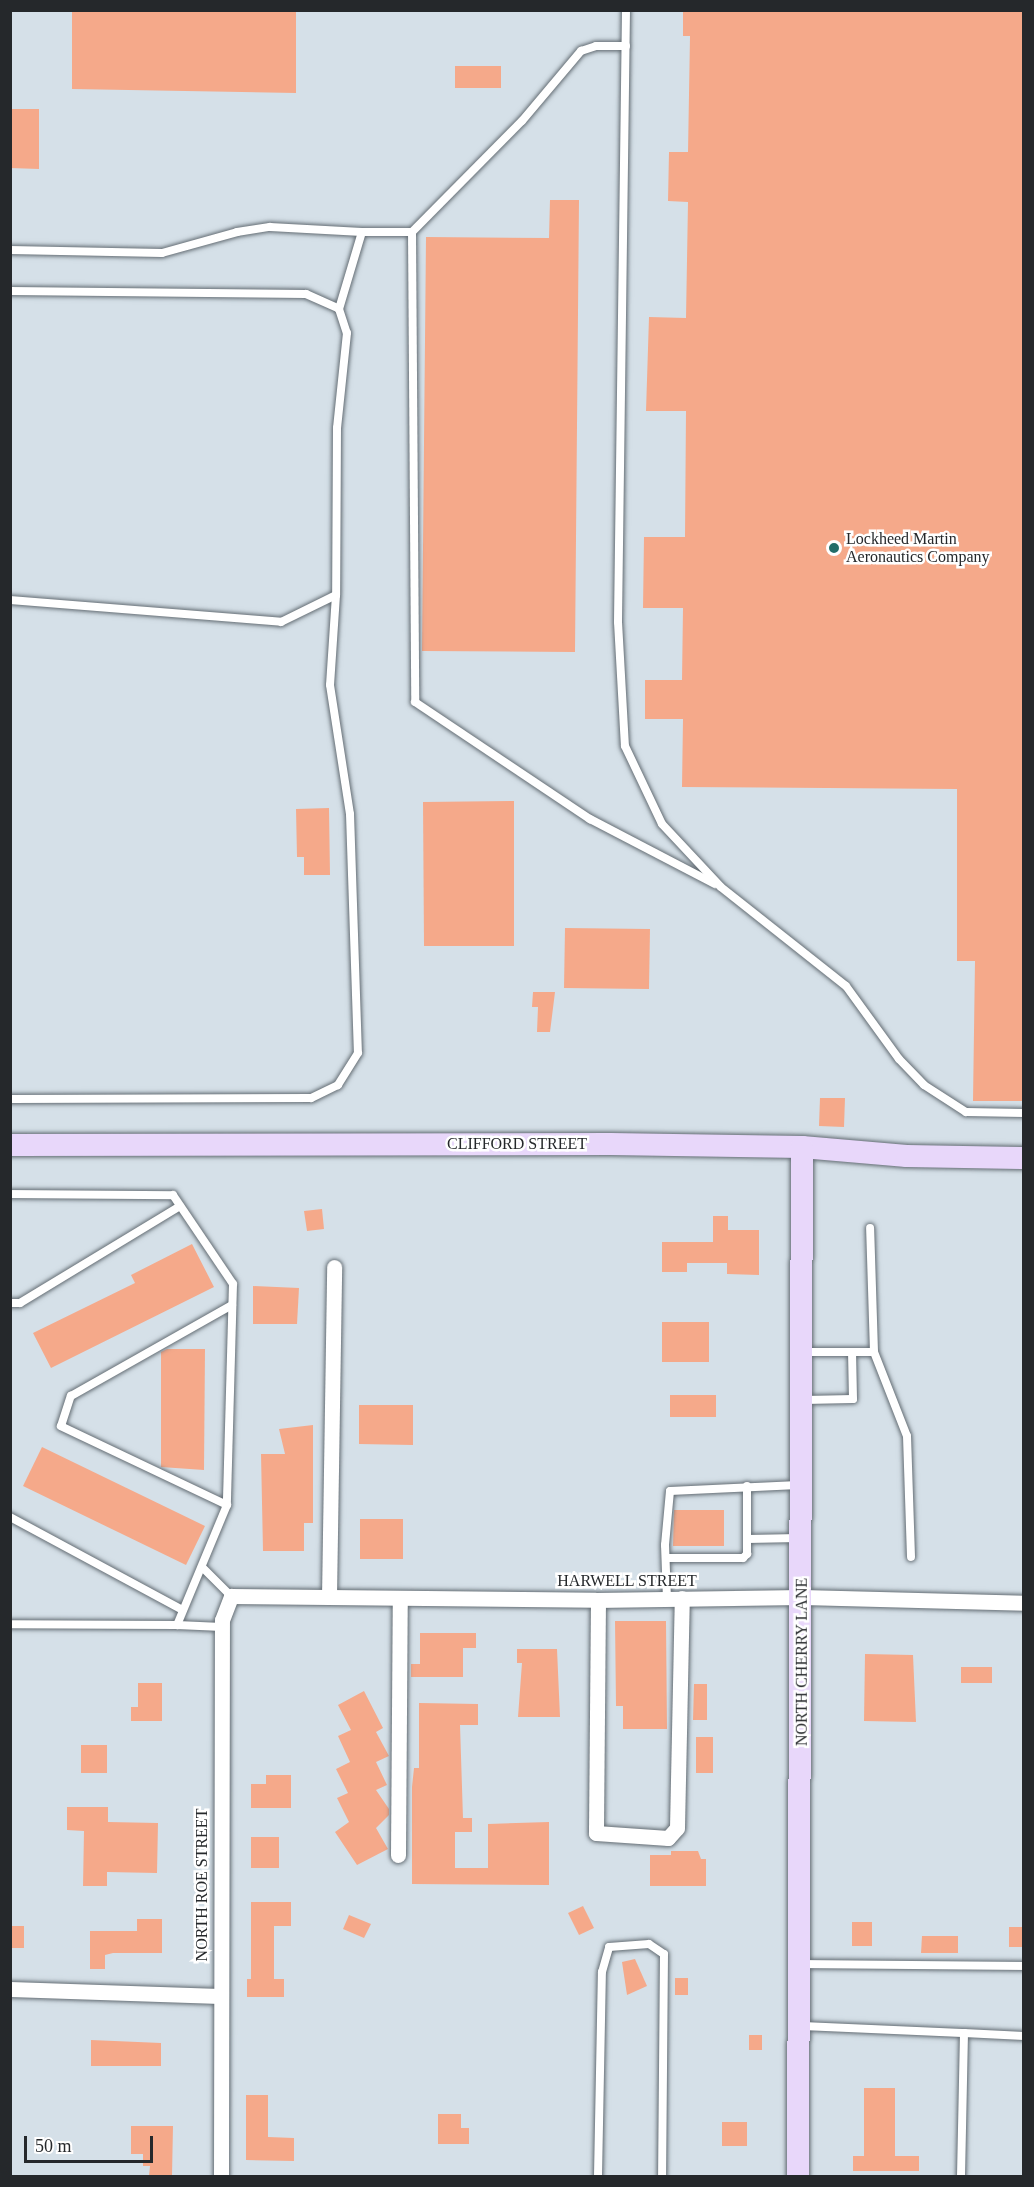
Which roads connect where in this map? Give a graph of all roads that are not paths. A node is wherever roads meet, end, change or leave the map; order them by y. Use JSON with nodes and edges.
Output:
{"nodes":[{"id":1,"x":626,"y":10,"type":"edge"},
{"id":2,"x":626,"y":46,"type":"junction"},
{"id":3,"x":362,"y":232,"type":"junction"},
{"id":4,"x":412,"y":232,"type":"junction"},
{"id":5,"x":10,"y":250,"type":"edge"},
{"id":6,"x":10,"y":291,"type":"edge"},
{"id":7,"x":339,"y":309,"type":"junction"},
{"id":8,"x":336,"y":595,"type":"junction"},
{"id":9,"x":10,"y":600,"type":"edge"},
{"id":10,"x":721,"y":887,"type":"junction"},
{"id":11,"x":10,"y":1099,"type":"edge"},
{"id":12,"x":1023,"y":1113,"type":"edge"},
{"id":13,"x":10,"y":1145,"type":"edge"},
{"id":14,"x":802,"y":1147,"type":"junction"},
{"id":15,"x":1023,"y":1158,"type":"edge"},
{"id":16,"x":10,"y":1194,"type":"edge"},
{"id":17,"x":180,"y":1206,"type":"junction"},
{"id":18,"x":870,"y":1228,"type":"dead end"},
{"id":19,"x":334,"y":1267,"type":"dead end"},
{"id":20,"x":10,"y":1303,"type":"edge"},
{"id":21,"x":232,"y":1305,"type":"junction"},
{"id":22,"x":802,"y":1352,"type":"junction"},
{"id":23,"x":852,"y":1352,"type":"junction"},
{"id":24,"x":874,"y":1352,"type":"junction"},
{"id":25,"x":802,"y":1400,"type":"junction"},
{"id":26,"x":803,"y":1485,"type":"junction"},
{"id":27,"x":747,"y":1486,"type":"junction"},
{"id":28,"x":226,"y":1505,"type":"junction"},
{"id":29,"x":10,"y":1517,"type":"edge"},
{"id":30,"x":802,"y":1538,"type":"junction"},
{"id":31,"x":747,"y":1539,"type":"junction"},
{"id":32,"x":911,"y":1557,"type":"dead end"},
{"id":33,"x":668,"y":1558,"type":"junction"},
{"id":34,"x":202,"y":1567,"type":"junction"},
{"id":35,"x":231,"y":1596,"type":"junction"},
{"id":36,"x":329,"y":1597,"type":"junction"},
{"id":37,"x":802,"y":1597,"type":"junction"},
{"id":38,"x":400,"y":1598,"type":"junction"},
{"id":39,"x":675,"y":1599,"type":"junction"},
{"id":40,"x":598,"y":1600,"type":"junction"},
{"id":41,"x":1023,"y":1603,"type":"edge"},
{"id":42,"x":183,"y":1610,"type":"junction"},
{"id":43,"x":10,"y":1624,"type":"edge"},
{"id":44,"x":177,"y":1625,"type":"junction"},
{"id":45,"x":222,"y":1627,"type":"junction"},
{"id":46,"x":398,"y":1855,"type":"dead end"},
{"id":47,"x":799,"y":1964,"type":"junction"},
{"id":48,"x":1023,"y":1966,"type":"edge"},
{"id":49,"x":10,"y":1989,"type":"edge"},
{"id":50,"x":220,"y":1996,"type":"junction"},
{"id":51,"x":799,"y":2026,"type":"junction"},
{"id":52,"x":964,"y":2033,"type":"junction"},
{"id":53,"x":1023,"y":2036,"type":"edge"},
{"id":54,"x":221,"y":2176,"type":"edge"},
{"id":55,"x":598,"y":2176,"type":"edge"},
{"id":56,"x":662,"y":2176,"type":"edge"},
{"id":57,"x":798,"y":2176,"type":"edge"},
{"id":58,"x":961,"y":2176,"type":"edge"}],
"edges":[{"from":1,"to":2,"type":"lane"},
{"from":2,"to":4,"type":"lane"},
{"from":2,"to":10,"type":"lane"},
{"from":3,"to":4,"type":"lane"},
{"from":3,"to":5,"type":"lane"},
{"from":3,"to":7,"type":"lane"},
{"from":4,"to":10,"type":"lane"},
{"from":6,"to":7,"type":"lane"},
{"from":7,"to":8,"type":"lane"},
{"from":8,"to":9,"type":"lane"},
{"from":8,"to":11,"type":"lane"},
{"from":10,"to":12,"type":"lane"},
{"from":13,"to":14,"type":"street","name":"CLIFFORD STREET"},
{"from":14,"to":15,"type":"street","name":"CLIFFORD STREET"},
{"from":14,"to":22,"type":"street","name":"NORTH CHERRY LANE"},
{"from":16,"to":17,"type":"lane"},
{"from":17,"to":20,"type":"lane"},
{"from":17,"to":21,"type":"lane"},
{"from":18,"to":24,"type":"lane"},
{"from":19,"to":36,"type":"street"},
{"from":21,"to":28,"type":"lane"},
{"from":21,"to":28,"type":"lane"},
{"from":22,"to":23,"type":"lane"},
{"from":22,"to":25,"type":"street","name":"NORTH CHERRY LANE"},
{"from":23,"to":24,"type":"lane"},
{"from":23,"to":25,"type":"lane"},
{"from":24,"to":32,"type":"lane"},
{"from":25,"to":26,"type":"street","name":"NORTH CHERRY LANE"},
{"from":26,"to":27,"type":"lane"},
{"from":26,"to":30,"type":"street","name":"NORTH CHERRY LANE"},
{"from":27,"to":31,"type":"lane"},
{"from":27,"to":33,"type":"lane"},
{"from":28,"to":34,"type":"lane"},
{"from":29,"to":42,"type":"lane"},
{"from":30,"to":31,"type":"lane"},
{"from":30,"to":37,"type":"street","name":"NORTH CHERRY LANE"},
{"from":31,"to":33,"type":"lane"},
{"from":33,"to":39,"type":"lane"},
{"from":34,"to":35,"type":"lane"},
{"from":34,"to":42,"type":"lane"},
{"from":35,"to":36,"type":"street","name":"HARWELL STREET"},
{"from":35,"to":45,"type":"street","name":"NORTH ROE STREET"},
{"from":36,"to":38,"type":"street","name":"HARWELL STREET"},
{"from":37,"to":39,"type":"street","name":"HARWELL STREET"},
{"from":37,"to":41,"type":"street","name":"HARWELL STREET"},
{"from":37,"to":47,"type":"street","name":"NORTH CHERRY LANE"},
{"from":38,"to":40,"type":"street","name":"HARWELL STREET"},
{"from":38,"to":46,"type":"street"},
{"from":39,"to":40,"type":"street","name":"HARWELL STREET"},
{"from":39,"to":40,"type":"street"},
{"from":42,"to":44,"type":"lane"},
{"from":43,"to":44,"type":"lane"},
{"from":44,"to":45,"type":"lane"},
{"from":45,"to":50,"type":"street","name":"NORTH ROE STREET"},
{"from":47,"to":48,"type":"lane"},
{"from":47,"to":51,"type":"street","name":"NORTH CHERRY LANE"},
{"from":49,"to":50,"type":"street"},
{"from":50,"to":54,"type":"street","name":"NORTH ROE STREET"},
{"from":51,"to":52,"type":"lane"},
{"from":51,"to":57,"type":"street","name":"NORTH CHERRY LANE"},
{"from":52,"to":53,"type":"lane"},
{"from":52,"to":58,"type":"lane"},
{"from":55,"to":56,"type":"lane"}]}
